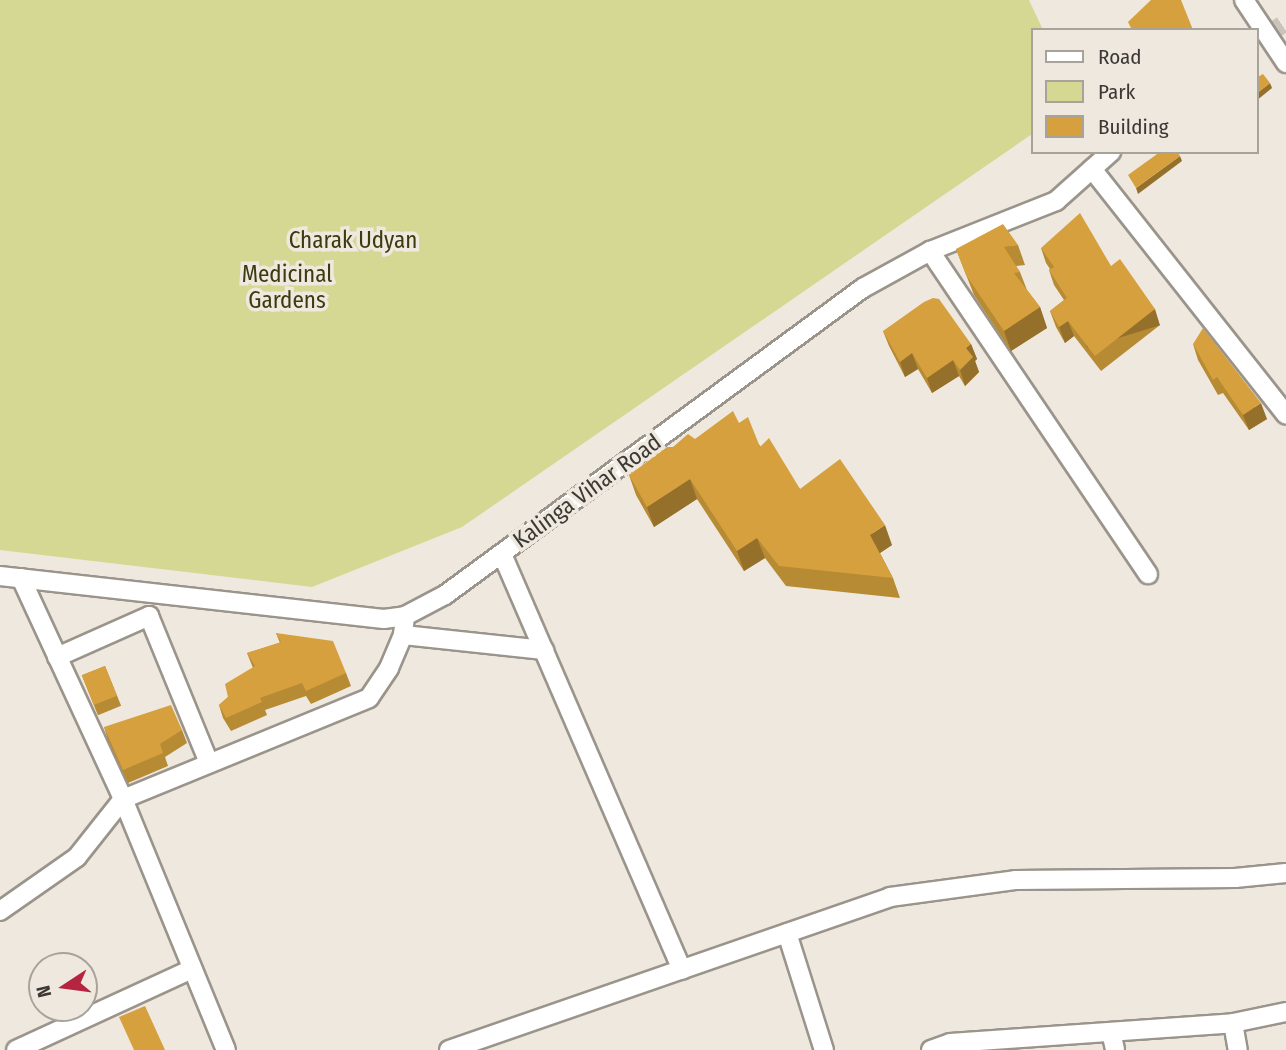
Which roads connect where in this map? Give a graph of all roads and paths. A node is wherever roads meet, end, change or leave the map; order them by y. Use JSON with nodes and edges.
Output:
{"nodes":[{"id":1,"x":1244,"y":0,"type":"edge"},
{"id":2,"x":1256,"y":28,"type":"edge"},
{"id":3,"x":1261,"y":39,"type":"edge"},
{"id":4,"x":1286,"y":63,"type":"edge"},
{"id":5,"x":1109,"y":154,"type":"edge"},
{"id":6,"x":1092,"y":169,"type":"junction"},
{"id":7,"x":929,"y":251,"type":"junction"},
{"id":8,"x":1286,"y":415,"type":"edge"},
{"id":9,"x":502,"y":554,"type":"junction"},
{"id":10,"x":1148,"y":573,"type":"dead end"},
{"id":11,"x":0,"y":576,"type":"edge"},
{"id":12,"x":21,"y":578,"type":"junction"},
{"id":13,"x":405,"y":616,"type":"junction"},
{"id":14,"x":403,"y":635,"type":"junction"},
{"id":15,"x":544,"y":650,"type":"junction"},
{"id":16,"x":57,"y":657,"type":"junction"},
{"id":17,"x":209,"y":762,"type":"junction"},
{"id":18,"x":123,"y":799,"type":"junction"},
{"id":19,"x":1286,"y":873,"type":"edge"},
{"id":20,"x":0,"y":911,"type":"edge"},
{"id":21,"x":788,"y":933,"type":"junction"},
{"id":22,"x":192,"y":969,"type":"junction"},
{"id":23,"x":682,"y":970,"type":"junction"},
{"id":24,"x":1286,"y":1012,"type":"edge"},
{"id":25,"x":1233,"y":1023,"type":"junction"},
{"id":26,"x":1111,"y":1032,"type":"junction"},
{"id":27,"x":983,"y":1045,"type":"edge"},
{"id":28,"x":453,"y":1049,"type":"edge"},
{"id":29,"x":16,"y":1050,"type":"edge"},
{"id":30,"x":226,"y":1050,"type":"edge"},
{"id":31,"x":824,"y":1050,"type":"edge"},
{"id":32,"x":931,"y":1050,"type":"edge"},
{"id":33,"x":1115,"y":1050,"type":"edge"},
{"id":34,"x":1238,"y":1050,"type":"edge"}],
"edges":[{"from":1,"to":2,"type":"street"},
{"from":3,"to":4,"type":"street"},
{"from":5,"to":6,"type":"street","name":"Kalinga Vihar Road"},
{"from":6,"to":7,"type":"street","name":"Kalinga Vihar Road"},
{"from":6,"to":8,"type":"street"},
{"from":7,"to":9,"type":"street","name":"Kalinga Vihar Road"},
{"from":7,"to":10,"type":"street"},
{"from":9,"to":13,"type":"street","name":"Kalinga Vihar Road"},
{"from":9,"to":15,"type":"street"},
{"from":11,"to":12,"type":"street","name":"Kalinga Vihar Road"},
{"from":12,"to":13,"type":"street","name":"Kalinga Vihar Road"},
{"from":12,"to":16,"type":"street"},
{"from":13,"to":14,"type":"street"},
{"from":14,"to":15,"type":"street"},
{"from":14,"to":17,"type":"street"},
{"from":15,"to":23,"type":"street"},
{"from":16,"to":17,"type":"street"},
{"from":16,"to":18,"type":"street"},
{"from":17,"to":18,"type":"street"},
{"from":18,"to":20,"type":"street"},
{"from":18,"to":22,"type":"street"},
{"from":19,"to":21,"type":"street"},
{"from":21,"to":23,"type":"street"},
{"from":21,"to":31,"type":"street"},
{"from":22,"to":29,"type":"street"},
{"from":22,"to":30,"type":"street"},
{"from":23,"to":28,"type":"street"},
{"from":24,"to":25,"type":"street"},
{"from":25,"to":26,"type":"street"},
{"from":25,"to":34,"type":"street"},
{"from":26,"to":27,"type":"street"},
{"from":26,"to":33,"type":"street"},
{"from":27,"to":32,"type":"street"}]}
